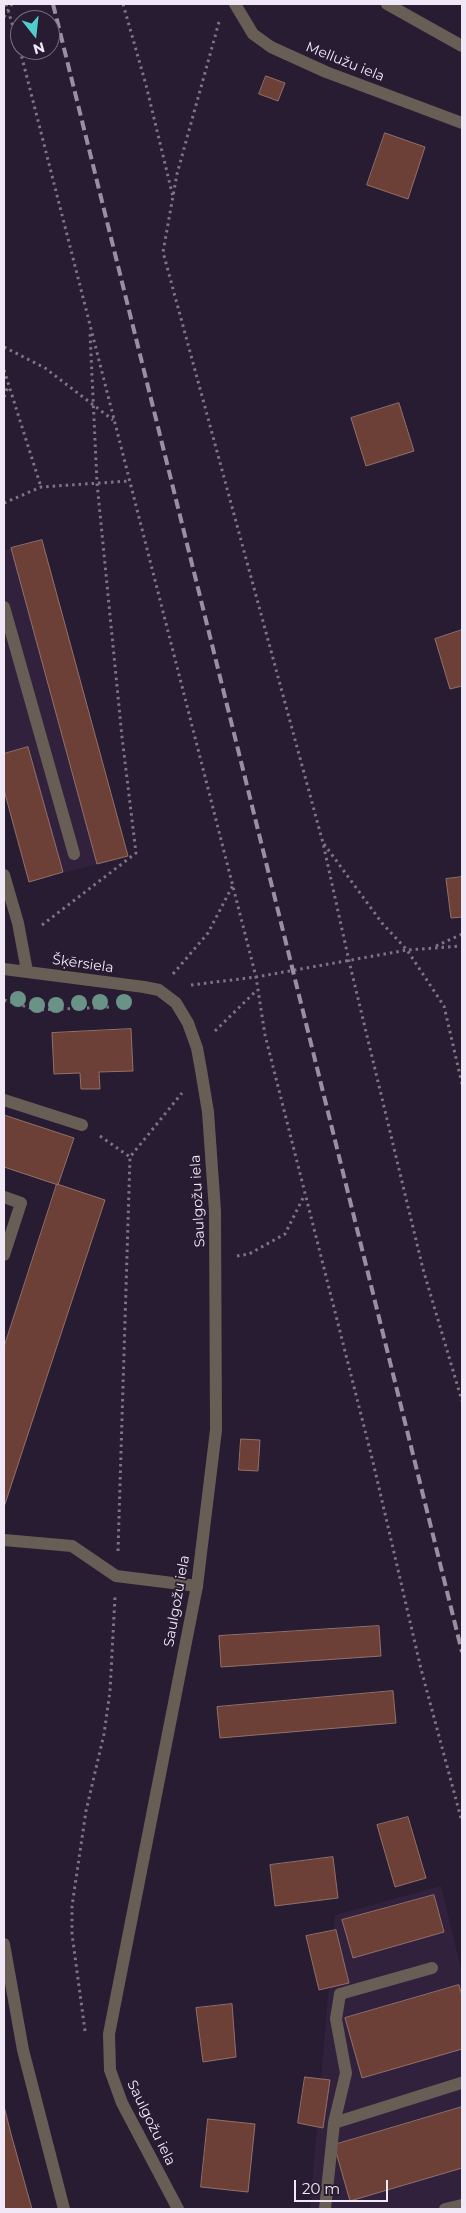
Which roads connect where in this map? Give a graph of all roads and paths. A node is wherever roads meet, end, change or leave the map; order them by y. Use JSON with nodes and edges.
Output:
{"nodes":[{"id":1,"x":6,"y":4,"type":"edge"},
{"id":2,"x":12,"y":4,"type":"edge"},
{"id":3,"x":123,"y":4,"type":"edge"},
{"id":4,"x":235,"y":4,"type":"edge"},
{"id":5,"x":387,"y":4,"type":"edge"},
{"id":6,"x":8,"y":11,"type":"junction"},
{"id":7,"x":221,"y":16,"type":"dead end"},
{"id":8,"x":4,"y":17,"type":"edge"},
{"id":9,"x":10,"y":17,"type":"edge"},
{"id":10,"x":462,"y":46,"type":"edge"},
{"id":11,"x":23,"y":60,"type":"edge"},
{"id":12,"x":462,"y":123,"type":"edge"},
{"id":13,"x":173,"y":198,"type":"junction"},
{"id":14,"x":90,"y":324,"type":"junction"},
{"id":15,"x":4,"y":347,"type":"edge"},
{"id":16,"x":4,"y":370,"type":"edge"},
{"id":17,"x":9,"y":386,"type":"junction"},
{"id":18,"x":4,"y":397,"type":"edge"},
{"id":19,"x":95,"y":406,"type":"junction"},
{"id":20,"x":114,"y":420,"type":"junction"},
{"id":21,"x":129,"y":481,"type":"junction"},
{"id":22,"x":97,"y":483,"type":"junction"},
{"id":23,"x":41,"y":487,"type":"junction"},
{"id":24,"x":4,"y":503,"type":"edge"},
{"id":25,"x":4,"y":607,"type":"edge"},
{"id":26,"x":323,"y":843,"type":"junction"},
{"id":27,"x":74,"y":854,"type":"dead end"},
{"id":28,"x":4,"y":875,"type":"edge"},
{"id":29,"x":233,"y":885,"type":"junction"},
{"id":30,"x":462,"y":934,"type":"edge"},
{"id":31,"x":21,"y":940,"type":"junction"},
{"id":32,"x":462,"y":946,"type":"edge"},
{"id":33,"x":433,"y":947,"type":"junction"},
{"id":34,"x":407,"y":950,"type":"junction"},
{"id":35,"x":349,"y":961,"type":"junction"},
{"id":36,"x":4,"y":968,"type":"edge"},
{"id":37,"x":27,"y":971,"type":"junction"},
{"id":38,"x":256,"y":977,"type":"junction"},
{"id":39,"x":258,"y":989,"type":"junction"},
{"id":40,"x":159,"y":990,"type":"junction"},
{"id":41,"x":4,"y":1000,"type":"edge"},
{"id":42,"x":115,"y":1007,"type":"dead end"},
{"id":43,"x":197,"y":1048,"type":"junction"},
{"id":44,"x":462,"y":1084,"type":"edge"},
{"id":45,"x":4,"y":1100,"type":"edge"},
{"id":46,"x":82,"y":1125,"type":"joint"},
{"id":47,"x":130,"y":1157,"type":"dead end"},
{"id":48,"x":304,"y":1196,"type":"junction"},
{"id":49,"x":4,"y":1197,"type":"edge"},
{"id":50,"x":4,"y":1255,"type":"edge"},
{"id":51,"x":215,"y":1260,"type":"junction"},
{"id":52,"x":462,"y":1401,"type":"edge"},
{"id":53,"x":4,"y":1540,"type":"edge"},
{"id":54,"x":197,"y":1586,"type":"junction"},
{"id":55,"x":462,"y":1822,"type":"edge"},
{"id":56,"x":4,"y":1944,"type":"edge"},
{"id":57,"x":432,"y":1968,"type":"dead end"},
{"id":58,"x":461,"y":2083,"type":"dead end"},
{"id":59,"x":334,"y":2123,"type":"junction"},
{"id":60,"x":462,"y":2205,"type":"edge"},
{"id":61,"x":64,"y":2209,"type":"edge"},
{"id":62,"x":178,"y":2209,"type":"edge"},
{"id":63,"x":325,"y":2209,"type":"edge"},
{"id":64,"x":445,"y":2209,"type":"edge"}],
"edges":[{"from":1,"to":6,"type":"path"},
{"from":2,"to":6,"type":"path"},
{"from":3,"to":13,"type":"path"},
{"from":4,"to":12,"type":"street","name":"Mellužu iela"},
{"from":5,"to":10,"type":"street"},
{"from":6,"to":8,"type":"path"},
{"from":6,"to":9,"type":"path"},
{"from":7,"to":13,"type":"path"},
{"from":11,"to":14,"type":"path"},
{"from":13,"to":26,"type":"path"},
{"from":14,"to":19,"type":"path"},
{"from":14,"to":20,"type":"path"},
{"from":15,"to":19,"type":"path"},
{"from":16,"to":17,"type":"path"},
{"from":17,"to":18,"type":"path"},
{"from":17,"to":23,"type":"path"},
{"from":19,"to":20,"type":"path"},
{"from":19,"to":22,"type":"path"},
{"from":20,"to":21,"type":"path"},
{"from":21,"to":22,"type":"path"},
{"from":21,"to":29,"type":"path"},
{"from":22,"to":23,"type":"path"},
{"from":22,"to":31,"type":"path"},
{"from":23,"to":24,"type":"path"},
{"from":25,"to":27,"type":"street"},
{"from":26,"to":34,"type":"path"},
{"from":26,"to":35,"type":"path"},
{"from":28,"to":31,"type":"street"},
{"from":29,"to":38,"type":"path"},
{"from":29,"to":40,"type":"path"},
{"from":30,"to":33,"type":"path"},
{"from":31,"to":37,"type":"street"},
{"from":32,"to":33,"type":"path"},
{"from":33,"to":34,"type":"path"},
{"from":34,"to":35,"type":"path"},
{"from":34,"to":44,"type":"path"},
{"from":35,"to":38,"type":"path"},
{"from":35,"to":52,"type":"path"},
{"from":36,"to":37,"type":"street","name":"Šķērsiela"},
{"from":37,"to":40,"type":"street","name":"Šķērsiela"},
{"from":38,"to":39,"type":"path"},
{"from":38,"to":40,"type":"path"},
{"from":39,"to":43,"type":"path"},
{"from":39,"to":48,"type":"path"},
{"from":40,"to":43,"type":"street","name":"Saulgožu iela"},
{"from":41,"to":42,"type":"path"},
{"from":43,"to":51,"type":"street","name":"Saulgožu iela"},
{"from":45,"to":46,"type":"street"},
{"from":46,"to":47,"type":"path"},
{"from":48,"to":51,"type":"path"},
{"from":48,"to":55,"type":"path"},
{"from":49,"to":50,"type":"street"},
{"from":51,"to":54,"type":"street","name":"Saulgožu iela"},
{"from":53,"to":54,"type":"street"},
{"from":54,"to":62,"type":"street","name":"Saulgožu iela"},
{"from":56,"to":61,"type":"street"},
{"from":57,"to":59,"type":"street"},
{"from":58,"to":59,"type":"street"},
{"from":59,"to":63,"type":"street"},
{"from":60,"to":64,"type":"street"}]}
